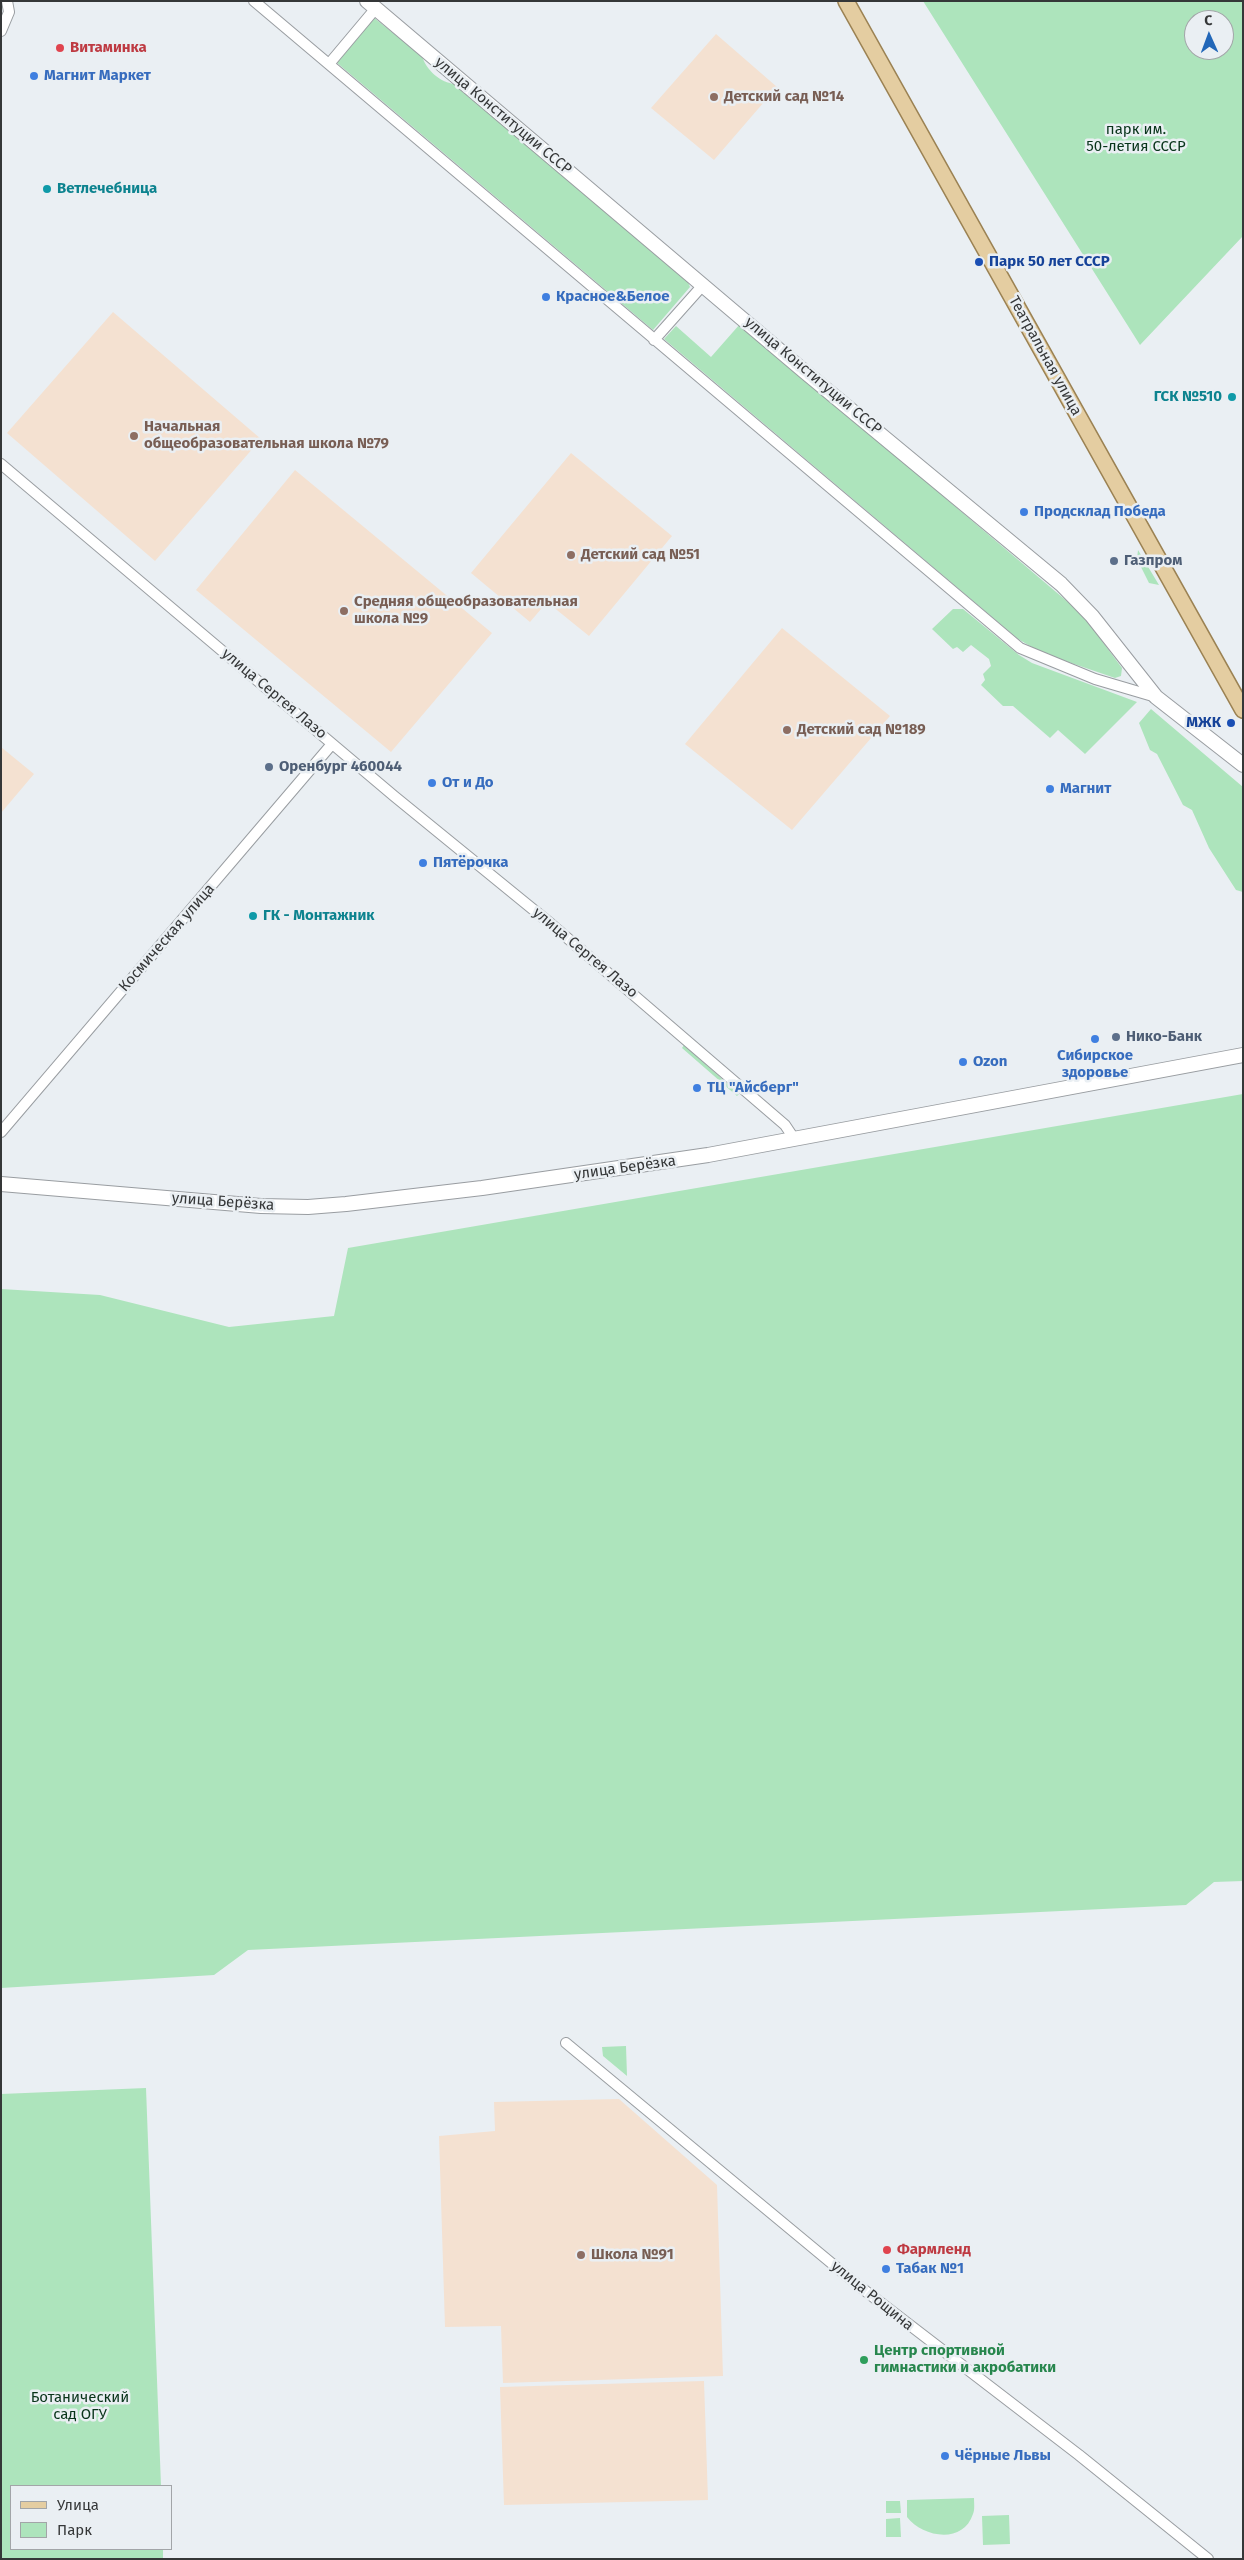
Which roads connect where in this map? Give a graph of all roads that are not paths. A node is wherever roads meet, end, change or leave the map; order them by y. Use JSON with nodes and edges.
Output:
{"nodes":[{"id":1,"x":7,"y":1,"type":"edge"},
{"id":2,"x":254,"y":1,"type":"edge"},
{"id":3,"x":846,"y":1,"type":"edge"},
{"id":4,"x":372,"y":5,"type":"edge"},
{"id":5,"x":1,"y":31,"type":"edge"},
{"id":6,"x":329,"y":64,"type":"junction"},
{"id":7,"x":703,"y":285,"type":"junction"},
{"id":8,"x":654,"y":340,"type":"junction"},
{"id":9,"x":1,"y":464,"type":"edge"},
{"id":10,"x":1156,"y":697,"type":"junction"},
{"id":11,"x":1243,"y":710,"type":"edge"},
{"id":12,"x":332,"y":744,"type":"junction"},
{"id":13,"x":1243,"y":766,"type":"edge"},
{"id":14,"x":1243,"y":1055,"type":"edge"},
{"id":15,"x":1,"y":1132,"type":"edge"},
{"id":16,"x":794,"y":1140,"type":"junction"},
{"id":17,"x":1,"y":1184,"type":"edge"},
{"id":18,"x":566,"y":2043,"type":"dead end"},
{"id":19,"x":1208,"y":2559,"type":"edge"}],
"edges":[{"from":1,"to":5,"type":"street"},
{"from":2,"to":6,"type":"street"},
{"from":3,"to":11,"type":"main road","name":"Театральная улица"},
{"from":4,"to":6,"type":"street"},
{"from":4,"to":7,"type":"main road","name":"улица Конституции СССР"},
{"from":6,"to":8,"type":"street"},
{"from":7,"to":8,"type":"street"},
{"from":7,"to":10,"type":"main road","name":"улица Конституции СССР"},
{"from":8,"to":10,"type":"street"},
{"from":9,"to":12,"type":"street","name":"улица Сергея Лазо"},
{"from":10,"to":13,"type":"main road","name":"улица Конституции СССР"},
{"from":12,"to":15,"type":"street","name":"Космическая улица"},
{"from":12,"to":16,"type":"street","name":"улица Сергея Лазо"},
{"from":14,"to":16,"type":"main road","name":"улица Берёзка"},
{"from":16,"to":17,"type":"main road","name":"улица Берёзка"},
{"from":18,"to":19,"type":"street","name":"улица Рощина"}]}
